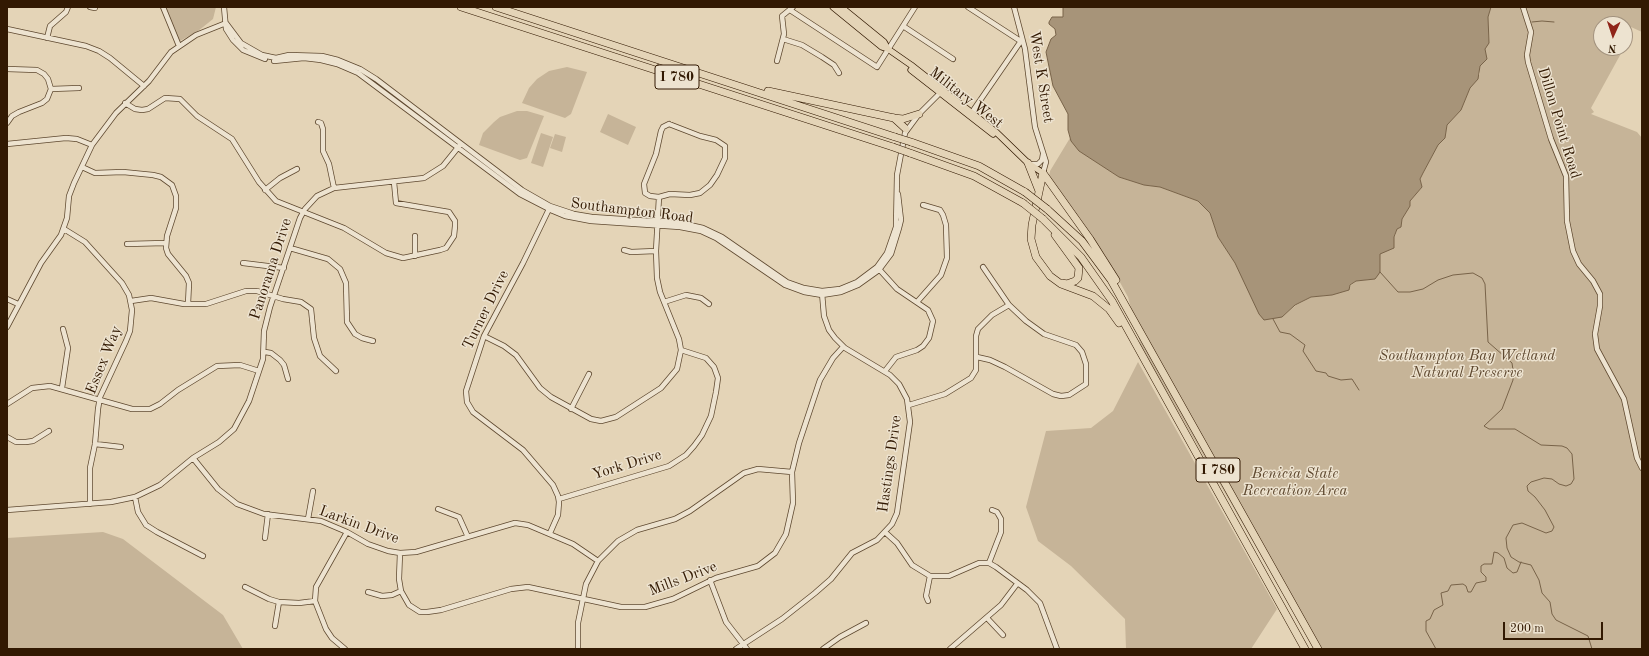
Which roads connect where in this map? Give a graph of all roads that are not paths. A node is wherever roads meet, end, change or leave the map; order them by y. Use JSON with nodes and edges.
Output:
{"nodes":[{"id":1,"x":68,"y":7,"type":"edge"},
{"id":2,"x":163,"y":7,"type":"edge"},
{"id":3,"x":224,"y":7,"type":"edge"},
{"id":4,"x":461,"y":7,"type":"edge"},
{"id":5,"x":496,"y":7,"type":"edge"},
{"id":6,"x":832,"y":7,"type":"edge"},
{"id":7,"x":841,"y":7,"type":"edge"},
{"id":8,"x":915,"y":7,"type":"edge"},
{"id":9,"x":968,"y":7,"type":"edge"},
{"id":10,"x":1014,"y":7,"type":"edge"},
{"id":11,"x":1523,"y":7,"type":"edge"},
{"id":12,"x":791,"y":9,"type":"edge"},
{"id":13,"x":226,"y":22,"type":"junction"},
{"id":14,"x":903,"y":26,"type":"junction"},
{"id":15,"x":7,"y":29,"type":"edge"},
{"id":16,"x":47,"y":38,"type":"junction"},
{"id":17,"x":783,"y":39,"type":"junction"},
{"id":18,"x":1022,"y":42,"type":"junction"},
{"id":19,"x":179,"y":46,"type":"junction"},
{"id":20,"x":888,"y":49,"type":"junction"},
{"id":21,"x":953,"y":59,"type":"dead end"},
{"id":22,"x":778,"y":61,"type":"dead end"},
{"id":23,"x":7,"y":69,"type":"edge"},
{"id":24,"x":839,"y":73,"type":"dead end"},
{"id":25,"x":708,"y":76,"type":"junction"},
{"id":26,"x":144,"y":86,"type":"junction"},
{"id":27,"x":79,"y":88,"type":"dead end"},
{"id":28,"x":51,"y":89,"type":"junction"},
{"id":29,"x":941,"y":92,"type":"junction"},
{"id":30,"x":125,"y":103,"type":"junction"},
{"id":31,"x":919,"y":114,"type":"junction"},
{"id":32,"x":971,"y":115,"type":"junction"},
{"id":33,"x":894,"y":118,"type":"junction"},
{"id":34,"x":318,"y":122,"type":"dead end"},
{"id":35,"x":7,"y":123,"type":"edge"},
{"id":36,"x":906,"y":130,"type":"junction"},
{"id":37,"x":7,"y":144,"type":"edge"},
{"id":38,"x":92,"y":145,"type":"junction"},
{"id":39,"x":460,"y":145,"type":"junction"},
{"id":40,"x":1043,"y":152,"type":"junction"},
{"id":41,"x":1028,"y":164,"type":"junction"},
{"id":42,"x":82,"y":167,"type":"junction"},
{"id":43,"x":297,"y":169,"type":"dead end"},
{"id":44,"x":1043,"y":173,"type":"junction"},
{"id":45,"x":394,"y":182,"type":"junction"},
{"id":46,"x":334,"y":188,"type":"junction"},
{"id":47,"x":265,"y":190,"type":"junction"},
{"id":48,"x":1039,"y":191,"type":"junction"},
{"id":49,"x":659,"y":197,"type":"junction"},
{"id":50,"x":923,"y":205,"type":"dead end"},
{"id":51,"x":550,"y":208,"type":"junction"},
{"id":52,"x":303,"y":212,"type":"junction"},
{"id":53,"x":1043,"y":219,"type":"junction"},
{"id":54,"x":658,"y":224,"type":"junction"},
{"id":55,"x":64,"y":229,"type":"junction"},
{"id":56,"x":415,"y":236,"type":"dead end"},
{"id":57,"x":165,"y":243,"type":"junction"},
{"id":58,"x":128,"y":244,"type":"dead end"},
{"id":59,"x":290,"y":248,"type":"junction"},
{"id":60,"x":624,"y":250,"type":"dead end"},
{"id":61,"x":656,"y":251,"type":"junction"},
{"id":62,"x":415,"y":256,"type":"junction"},
{"id":63,"x":243,"y":263,"type":"dead end"},
{"id":64,"x":983,"y":267,"type":"dead end"},
{"id":65,"x":284,"y":268,"type":"junction"},
{"id":66,"x":878,"y":269,"type":"junction"},
{"id":67,"x":1057,"y":282,"type":"junction"},
{"id":68,"x":822,"y":293,"type":"junction"},
{"id":69,"x":274,"y":296,"type":"junction"},
{"id":70,"x":7,"y":299,"type":"edge"},
{"id":71,"x":131,"y":301,"type":"junction"},
{"id":72,"x":664,"y":302,"type":"junction"},
{"id":73,"x":917,"y":302,"type":"junction"},
{"id":74,"x":18,"y":304,"type":"junction"},
{"id":75,"x":188,"y":304,"type":"junction"},
{"id":76,"x":709,"y":304,"type":"dead end"},
{"id":77,"x":1009,"y":305,"type":"junction"},
{"id":78,"x":1131,"y":315,"type":"junction"},
{"id":79,"x":7,"y":327,"type":"edge"},
{"id":80,"x":63,"y":329,"type":"dead end"},
{"id":81,"x":484,"y":336,"type":"junction"},
{"id":82,"x":373,"y":342,"type":"dead end"},
{"id":83,"x":843,"y":347,"type":"junction"},
{"id":84,"x":681,"y":350,"type":"junction"},
{"id":85,"x":265,"y":352,"type":"junction"},
{"id":86,"x":977,"y":357,"type":"junction"},
{"id":87,"x":1147,"y":366,"type":"junction"},
{"id":88,"x":259,"y":371,"type":"junction"},
{"id":89,"x":885,"y":371,"type":"junction"},
{"id":90,"x":336,"y":372,"type":"dead end"},
{"id":91,"x":589,"y":374,"type":"dead end"},
{"id":92,"x":288,"y":379,"type":"dead end"},
{"id":93,"x":62,"y":388,"type":"junction"},
{"id":94,"x":100,"y":399,"type":"junction"},
{"id":95,"x":7,"y":404,"type":"edge"},
{"id":96,"x":909,"y":405,"type":"junction"},
{"id":97,"x":571,"y":409,"type":"junction"},
{"id":98,"x":49,"y":431,"type":"dead end"},
{"id":99,"x":7,"y":437,"type":"edge"},
{"id":100,"x":95,"y":444,"type":"junction"},
{"id":101,"x":121,"y":447,"type":"dead end"},
{"id":102,"x":193,"y":458,"type":"junction"},
{"id":103,"x":1642,"y":468,"type":"edge"},
{"id":104,"x":792,"y":472,"type":"junction"},
{"id":105,"x":313,"y":491,"type":"dead end"},
{"id":106,"x":135,"y":497,"type":"junction"},
{"id":107,"x":559,"y":499,"type":"junction"},
{"id":108,"x":90,"y":504,"type":"junction"},
{"id":109,"x":438,"y":509,"type":"dead end"},
{"id":110,"x":7,"y":510,"type":"edge"},
{"id":111,"x":992,"y":510,"type":"dead end"},
{"id":112,"x":268,"y":514,"type":"junction"},
{"id":113,"x":308,"y":519,"type":"junction"},
{"id":114,"x":347,"y":532,"type":"junction"},
{"id":115,"x":886,"y":533,"type":"junction"},
{"id":116,"x":550,"y":534,"type":"junction"},
{"id":117,"x":468,"y":537,"type":"junction"},
{"id":118,"x":265,"y":538,"type":"dead end"},
{"id":119,"x":400,"y":553,"type":"junction"},
{"id":120,"x":203,"y":556,"type":"dead end"},
{"id":121,"x":598,"y":561,"type":"junction"},
{"id":122,"x":989,"y":563,"type":"junction"},
{"id":123,"x":930,"y":576,"type":"junction"},
{"id":124,"x":710,"y":580,"type":"junction"},
{"id":125,"x":1017,"y":584,"type":"junction"},
{"id":126,"x":245,"y":587,"type":"dead end"},
{"id":127,"x":401,"y":591,"type":"junction"},
{"id":128,"x":368,"y":592,"type":"dead end"},
{"id":129,"x":583,"y":598,"type":"junction"},
{"id":130,"x":315,"y":601,"type":"junction"},
{"id":131,"x":928,"y":601,"type":"dead end"},
{"id":132,"x":279,"y":602,"type":"junction"},
{"id":133,"x":1285,"y":612,"type":"junction"},
{"id":134,"x":986,"y":618,"type":"junction"},
{"id":135,"x":866,"y":623,"type":"dead end"},
{"id":136,"x":275,"y":626,"type":"dead end"},
{"id":137,"x":1003,"y":635,"type":"dead end"},
{"id":138,"x":743,"y":644,"type":"junction"},
{"id":139,"x":955,"y":644,"type":"junction"},
{"id":140,"x":345,"y":649,"type":"edge"},
{"id":141,"x":578,"y":649,"type":"edge"},
{"id":142,"x":736,"y":649,"type":"edge"},
{"id":143,"x":747,"y":649,"type":"edge"},
{"id":144,"x":823,"y":649,"type":"edge"},
{"id":145,"x":950,"y":649,"type":"edge"},
{"id":146,"x":959,"y":649,"type":"edge"},
{"id":147,"x":1057,"y":649,"type":"edge"},
{"id":148,"x":1300,"y":649,"type":"edge"},
{"id":149,"x":1305,"y":649,"type":"edge"},
{"id":150,"x":1319,"y":649,"type":"edge"}],
"edges":[{"from":1,"to":16,"type":"street"},
{"from":2,"to":19,"type":"street"},
{"from":3,"to":13,"type":"street","name":"Southampton Road"},
{"from":4,"to":53,"type":"highway","number":"I 780","bridge":true},
{"from":5,"to":25,"type":"highway","number":"I 780"},
{"from":6,"to":20,"type":"main road","name":"Military West"},
{"from":7,"to":20,"type":"main road","name":"Military West"},
{"from":8,"to":14,"type":"street"},
{"from":9,"to":18,"type":"street"},
{"from":10,"to":18,"type":"street","name":"West K Street"},
{"from":11,"to":103,"type":"street","name":"Dillon Point Road"},
{"from":12,"to":17,"type":"street"},
{"from":12,"to":20,"type":"street"},
{"from":13,"to":19,"type":"street"},
{"from":13,"to":39,"type":"street","name":"Southampton Road"},
{"from":14,"to":20,"type":"street"},
{"from":14,"to":21,"type":"street"},
{"from":15,"to":16,"type":"street"},
{"from":16,"to":26,"type":"street"},
{"from":17,"to":22,"type":"street"},
{"from":17,"to":24,"type":"street"},
{"from":18,"to":32,"type":"street"},
{"from":18,"to":40,"type":"street","name":"West K Street"},
{"from":19,"to":26,"type":"street"},
{"from":20,"to":29,"type":"main road","name":"Military West"},
{"from":23,"to":28,"type":"street"},
{"from":25,"to":33,"type":"highway"},
{"from":25,"to":78,"type":"highway","number":"I 780","bridge":true},
{"from":26,"to":30,"type":"street"},
{"from":27,"to":28,"type":"street"},
{"from":28,"to":35,"type":"street"},
{"from":29,"to":31,"type":"street","name":"Southampton Road"},
{"from":29,"to":32,"type":"main road","name":"Military West"},
{"from":30,"to":38,"type":"street"},
{"from":30,"to":47,"type":"street"},
{"from":31,"to":33,"type":"highway"},
{"from":31,"to":36,"type":"street","name":"Southampton Road"},
{"from":32,"to":41,"type":"main road","name":"Military West"},
{"from":33,"to":36,"type":"highway"},
{"from":34,"to":46,"type":"street"},
{"from":36,"to":66,"type":"street","name":"Southampton Road"},
{"from":37,"to":38,"type":"street"},
{"from":38,"to":42,"type":"street"},
{"from":39,"to":45,"type":"street","name":"Panorama Drive"},
{"from":39,"to":51,"type":"street","name":"Southampton Road"},
{"from":40,"to":41,"type":"street"},
{"from":40,"to":44,"type":"street","name":"West K Street"},
{"from":41,"to":44,"type":"main road","name":"Military West"},
{"from":41,"to":48,"type":"highway"},
{"from":42,"to":55,"type":"street"},
{"from":42,"to":57,"type":"street"},
{"from":43,"to":47,"type":"street"},
{"from":44,"to":48,"type":"highway"},
{"from":44,"to":78,"type":"highway"},
{"from":45,"to":46,"type":"street","name":"Panorama Drive"},
{"from":45,"to":62,"type":"street"},
{"from":46,"to":52,"type":"street","name":"Panorama Drive"},
{"from":47,"to":52,"type":"street"},
{"from":48,"to":67,"type":"highway"},
{"from":49,"to":49,"type":"street"},
{"from":49,"to":54,"type":"street"},
{"from":50,"to":73,"type":"street"},
{"from":51,"to":54,"type":"street","name":"Southampton Road"},
{"from":51,"to":81,"type":"street","name":"Turner Drive"},
{"from":52,"to":59,"type":"street","name":"Panorama Drive"},
{"from":52,"to":62,"type":"street"},
{"from":53,"to":67,"type":"highway"},
{"from":53,"to":87,"type":"highway","number":"I 780"},
{"from":54,"to":61,"type":"street"},
{"from":54,"to":68,"type":"street","name":"Southampton Road"},
{"from":55,"to":71,"type":"street","name":"Essex Way"},
{"from":55,"to":74,"type":"street"},
{"from":56,"to":62,"type":"street"},
{"from":57,"to":58,"type":"street"},
{"from":57,"to":75,"type":"street"},
{"from":59,"to":65,"type":"street","name":"Panorama Drive"},
{"from":59,"to":82,"type":"street"},
{"from":60,"to":61,"type":"street"},
{"from":61,"to":72,"type":"street"},
{"from":63,"to":65,"type":"street"},
{"from":64,"to":77,"type":"street"},
{"from":65,"to":69,"type":"street","name":"Panorama Drive"},
{"from":66,"to":68,"type":"street","name":"Southampton Road"},
{"from":66,"to":73,"type":"street"},
{"from":67,"to":87,"type":"highway"},
{"from":68,"to":83,"type":"street","name":"Hastings Drive"},
{"from":69,"to":75,"type":"street"},
{"from":69,"to":85,"type":"street","name":"Panorama Drive"},
{"from":69,"to":90,"type":"street"},
{"from":70,"to":74,"type":"street"},
{"from":71,"to":75,"type":"street"},
{"from":71,"to":94,"type":"street","name":"Essex Way"},
{"from":72,"to":76,"type":"street"},
{"from":72,"to":84,"type":"street"},
{"from":73,"to":89,"type":"street"},
{"from":74,"to":79,"type":"street"},
{"from":77,"to":86,"type":"street"},
{"from":77,"to":86,"type":"street"},
{"from":78,"to":150,"type":"highway","number":"I 780"},
{"from":80,"to":93,"type":"street"},
{"from":81,"to":97,"type":"street"},
{"from":81,"to":107,"type":"street","name":"Turner Drive"},
{"from":83,"to":89,"type":"street","name":"Hastings Drive"},
{"from":83,"to":104,"type":"street","name":"Mills Drive"},
{"from":84,"to":97,"type":"street"},
{"from":84,"to":107,"type":"street","name":"York Drive"},
{"from":85,"to":88,"type":"street","name":"Panorama Drive"},
{"from":85,"to":92,"type":"street"},
{"from":86,"to":96,"type":"street"},
{"from":87,"to":133,"type":"highway","number":"I 780"},
{"from":88,"to":94,"type":"street"},
{"from":88,"to":102,"type":"street","name":"Panorama Drive"},
{"from":89,"to":96,"type":"street","name":"Hastings Drive"},
{"from":91,"to":97,"type":"street"},
{"from":93,"to":94,"type":"street"},
{"from":93,"to":95,"type":"street"},
{"from":94,"to":100,"type":"street","name":"Essex Way"},
{"from":96,"to":115,"type":"street","name":"Hastings Drive"},
{"from":98,"to":99,"type":"street"},
{"from":100,"to":101,"type":"street"},
{"from":100,"to":108,"type":"street","name":"Essex Way"},
{"from":102,"to":106,"type":"street","name":"Panorama Drive"},
{"from":102,"to":112,"type":"street","name":"Larkin Drive"},
{"from":104,"to":121,"type":"street"},
{"from":104,"to":124,"type":"street","name":"Mills Drive"},
{"from":105,"to":113,"type":"street"},
{"from":106,"to":108,"type":"street","name":"Panorama Drive"},
{"from":106,"to":120,"type":"street"},
{"from":107,"to":116,"type":"street"},
{"from":108,"to":110,"type":"street","name":"Panorama Drive"},
{"from":109,"to":117,"type":"street"},
{"from":111,"to":122,"type":"street"},
{"from":112,"to":113,"type":"street","name":"Larkin Drive"},
{"from":112,"to":118,"type":"street"},
{"from":113,"to":114,"type":"street","name":"Larkin Drive"},
{"from":114,"to":119,"type":"street","name":"Larkin Drive"},
{"from":114,"to":130,"type":"street"},
{"from":115,"to":123,"type":"street"},
{"from":115,"to":138,"type":"street","name":"Hastings Drive"},
{"from":116,"to":117,"type":"street","name":"Larkin Drive"},
{"from":116,"to":121,"type":"street","name":"Larkin Drive"},
{"from":117,"to":119,"type":"street","name":"Larkin Drive"},
{"from":119,"to":127,"type":"street","name":"Mills Drive"},
{"from":121,"to":129,"type":"street"},
{"from":122,"to":123,"type":"street"},
{"from":122,"to":125,"type":"street"},
{"from":123,"to":131,"type":"street"},
{"from":124,"to":129,"type":"street","name":"Mills Drive"},
{"from":124,"to":138,"type":"street"},
{"from":125,"to":134,"type":"street"},
{"from":125,"to":147,"type":"street"},
{"from":126,"to":132,"type":"street"},
{"from":127,"to":128,"type":"street"},
{"from":127,"to":129,"type":"street","name":"Mills Drive"},
{"from":129,"to":141,"type":"street"},
{"from":130,"to":132,"type":"street"},
{"from":130,"to":140,"type":"street"},
{"from":132,"to":136,"type":"street"},
{"from":133,"to":148,"type":"highway"},
{"from":133,"to":149,"type":"highway","number":"I 780"},
{"from":134,"to":137,"type":"street"},
{"from":134,"to":139,"type":"street"},
{"from":135,"to":144,"type":"street"},
{"from":138,"to":142,"type":"street","name":"Hastings Drive"},
{"from":138,"to":143,"type":"street"},
{"from":139,"to":145,"type":"street"},
{"from":139,"to":146,"type":"street"}]}
